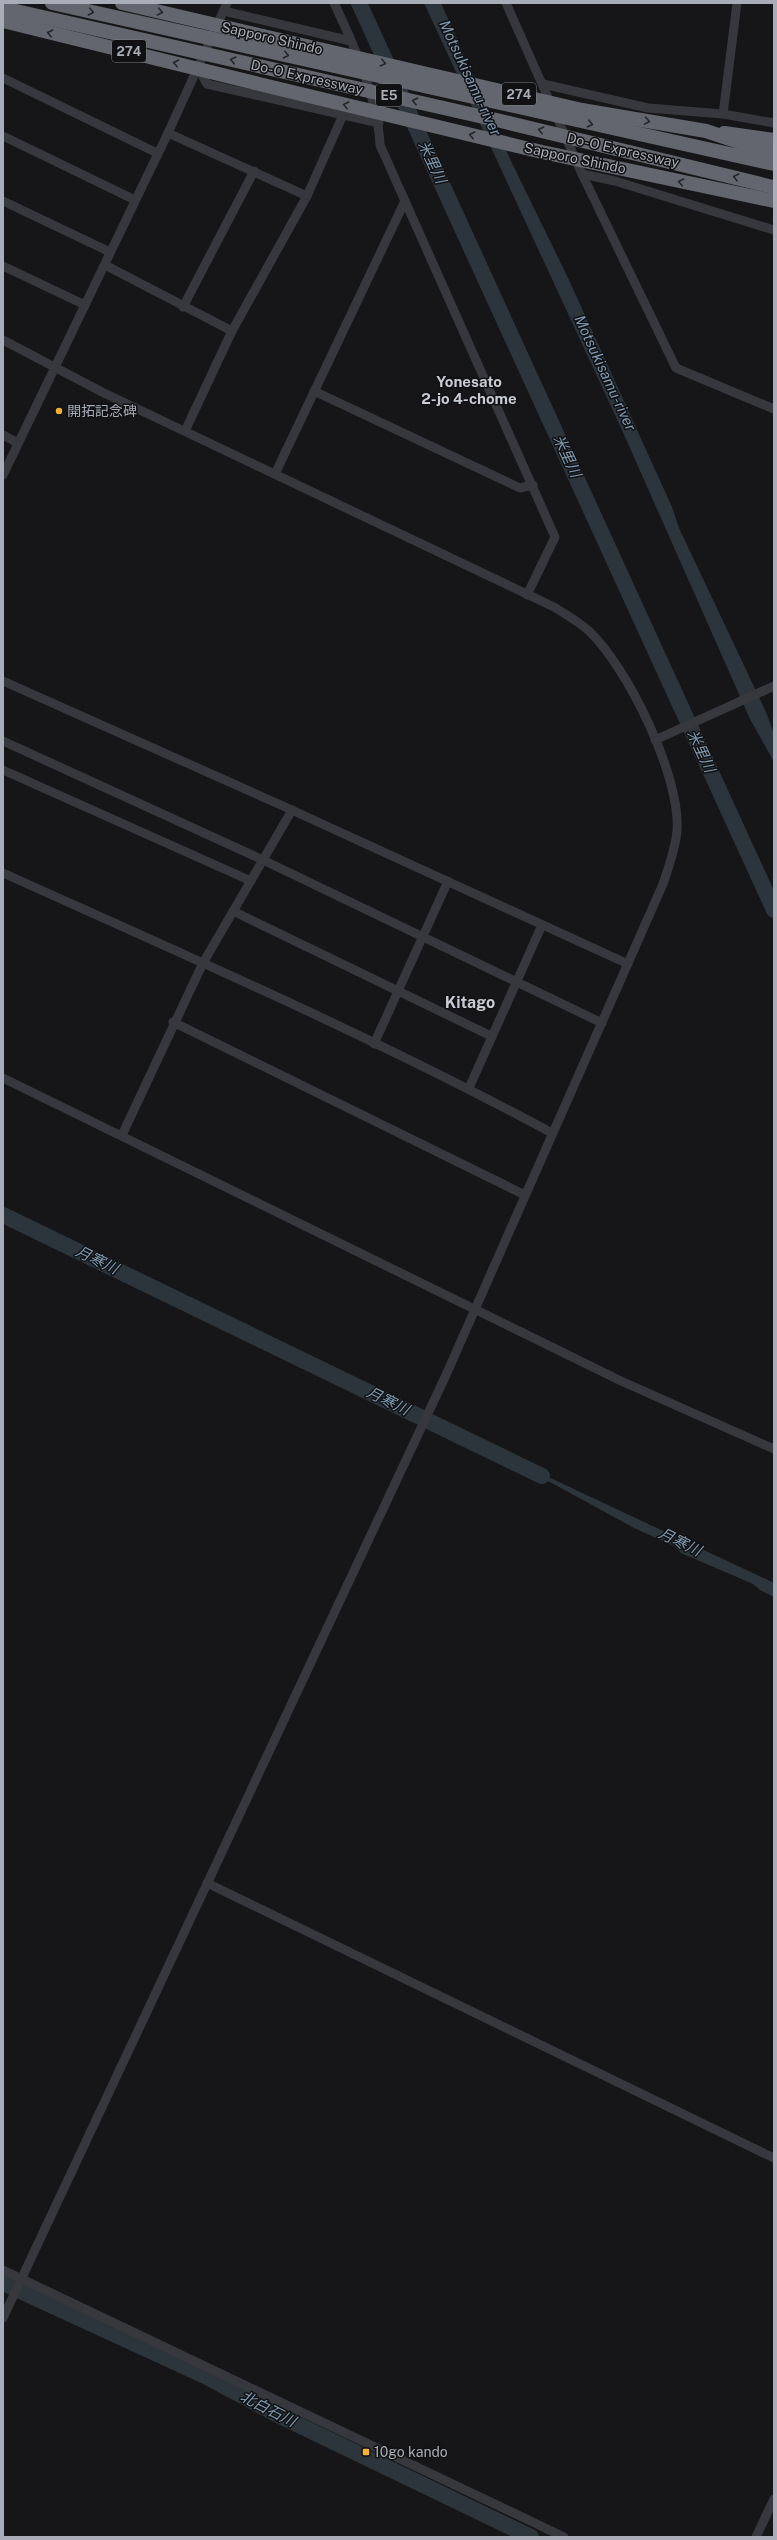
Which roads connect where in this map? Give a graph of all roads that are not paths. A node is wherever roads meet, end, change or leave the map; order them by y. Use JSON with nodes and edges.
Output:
{"nodes":[{"id":1,"x":52,"y":3,"type":"edge"},
{"id":2,"x":122,"y":3,"type":"edge"},
{"id":3,"x":334,"y":3,"type":"edge"},
{"id":4,"x":506,"y":3,"type":"edge"},
{"id":5,"x":737,"y":3,"type":"edge"},
{"id":6,"x":225,"y":7,"type":"edge"},
{"id":7,"x":3,"y":8,"type":"edge"},
{"id":8,"x":3,"y":21,"type":"edge"},
{"id":9,"x":217,"y":25,"type":"junction"},
{"id":10,"x":351,"y":41,"type":"junction"},
{"id":11,"x":198,"y":68,"type":"junction"},
{"id":12,"x":3,"y":78,"type":"edge"},
{"id":13,"x":543,"y":84,"type":"junction"},
{"id":14,"x":723,"y":114,"type":"junction"},
{"id":15,"x":343,"y":115,"type":"junction"},
{"id":16,"x":379,"y":123,"type":"junction"},
{"id":17,"x":774,"y":123,"type":"edge"},
{"id":18,"x":706,"y":131,"type":"junction"},
{"id":19,"x":168,"y":132,"type":"junction"},
{"id":20,"x":3,"y":136,"type":"edge"},
{"id":21,"x":774,"y":140,"type":"edge"},
{"id":22,"x":774,"y":151,"type":"edge"},
{"id":23,"x":158,"y":153,"type":"junction"},
{"id":24,"x":774,"y":164,"type":"edge"},
{"id":25,"x":254,"y":171,"type":"junction"},
{"id":26,"x":582,"y":174,"type":"junction"},
{"id":27,"x":701,"y":186,"type":"junction"},
{"id":28,"x":774,"y":187,"type":"edge"},
{"id":29,"x":307,"y":196,"type":"junction"},
{"id":30,"x":135,"y":200,"type":"junction"},
{"id":31,"x":3,"y":201,"type":"edge"},
{"id":32,"x":405,"y":201,"type":"junction"},
{"id":33,"x":774,"y":201,"type":"edge"},
{"id":34,"x":774,"y":208,"type":"edge"},
{"id":35,"x":774,"y":230,"type":"edge"},
{"id":36,"x":110,"y":252,"type":"junction"},
{"id":37,"x":105,"y":265,"type":"junction"},
{"id":38,"x":3,"y":266,"type":"edge"},
{"id":39,"x":85,"y":305,"type":"junction"},
{"id":40,"x":183,"y":307,"type":"junction"},
{"id":41,"x":232,"y":332,"type":"junction"},
{"id":42,"x":3,"y":340,"type":"edge"},
{"id":43,"x":55,"y":366,"type":"junction"},
{"id":44,"x":314,"y":391,"type":"junction"},
{"id":45,"x":774,"y":409,"type":"edge"},
{"id":46,"x":185,"y":432,"type":"junction"},
{"id":47,"x":3,"y":435,"type":"edge"},
{"id":48,"x":18,"y":442,"type":"junction"},
{"id":49,"x":275,"y":474,"type":"junction"},
{"id":50,"x":3,"y":475,"type":"edge"},
{"id":51,"x":533,"y":485,"type":"junction"},
{"id":52,"x":527,"y":595,"type":"junction"},
{"id":53,"x":3,"y":681,"type":"edge"},
{"id":54,"x":774,"y":686,"type":"edge"},
{"id":55,"x":655,"y":740,"type":"junction"},
{"id":56,"x":3,"y":741,"type":"edge"},
{"id":57,"x":3,"y":770,"type":"edge"},
{"id":58,"x":292,"y":810,"type":"junction"},
{"id":59,"x":263,"y":860,"type":"junction"},
{"id":60,"x":3,"y":873,"type":"edge"},
{"id":61,"x":251,"y":881,"type":"junction"},
{"id":62,"x":448,"y":881,"type":"junction"},
{"id":63,"x":233,"y":911,"type":"junction"},
{"id":64,"x":542,"y":925,"type":"junction"},
{"id":65,"x":423,"y":935,"type":"junction"},
{"id":66,"x":203,"y":963,"type":"junction"},
{"id":67,"x":628,"y":964,"type":"junction"},
{"id":68,"x":516,"y":983,"type":"junction"},
{"id":69,"x":398,"y":990,"type":"junction"},
{"id":70,"x":173,"y":1022,"type":"junction"},
{"id":71,"x":602,"y":1023,"type":"junction"},
{"id":72,"x":491,"y":1036,"type":"junction"},
{"id":73,"x":374,"y":1044,"type":"junction"},
{"id":74,"x":3,"y":1078,"type":"edge"},
{"id":75,"x":469,"y":1088,"type":"junction"},
{"id":76,"x":552,"y":1133,"type":"junction"},
{"id":77,"x":122,"y":1135,"type":"junction"},
{"id":78,"x":525,"y":1195,"type":"junction"},
{"id":79,"x":475,"y":1310,"type":"junction"},
{"id":80,"x":774,"y":1449,"type":"edge"},
{"id":81,"x":207,"y":1883,"type":"junction"},
{"id":82,"x":774,"y":2158,"type":"edge"},
{"id":83,"x":3,"y":2270,"type":"edge"},
{"id":84,"x":20,"y":2282,"type":"junction"},
{"id":85,"x":3,"y":2318,"type":"edge"},
{"id":86,"x":774,"y":2499,"type":"edge"},
{"id":87,"x":564,"y":2537,"type":"edge"},
{"id":88,"x":756,"y":2537,"type":"edge"}],
"edges":[{"from":1,"to":24,"type":"highway","name":"Do-O Expressway","number":"E5","one_way":true,"bridge":true},
{"from":2,"to":9,"type":"highway","name":"Sapporo Shindo","number":"274","one_way":true},
{"from":3,"to":10,"type":"street"},
{"from":4,"to":13,"type":"street"},
{"from":5,"to":14,"type":"street"},
{"from":6,"to":9,"type":"street"},
{"from":6,"to":10,"type":"street"},
{"from":28,"to":7,"type":"highway","name":"Do-O Expressway","number":"E5","one_way":true,"bridge":true},
{"from":11,"to":8,"type":"highway","name":"Sapporo Shindo","number":"274","one_way":true},
{"from":9,"to":11,"type":"street"},
{"from":9,"to":18,"type":"highway","name":"Sapporo Shindo","number":"274","one_way":true,"bridge":true},
{"from":10,"to":16,"type":"street"},
{"from":11,"to":15,"type":"street"},
{"from":11,"to":19,"type":"street"},
{"from":27,"to":11,"type":"highway","name":"Sapporo Shindo","number":"274","one_way":true,"bridge":true},
{"from":12,"to":23,"type":"street"},
{"from":13,"to":14,"type":"street"},
{"from":13,"to":26,"type":"street"},
{"from":14,"to":17,"type":"street"},
{"from":15,"to":16,"type":"street"},
{"from":15,"to":29,"type":"street"},
{"from":16,"to":32,"type":"street"},
{"from":18,"to":21,"type":"highway","bridge":true},
{"from":18,"to":22,"type":"highway","name":"Sapporo Shindo","number":"274","bridge":true},
{"from":19,"to":23,"type":"street"},
{"from":19,"to":25,"type":"street"},
{"from":20,"to":30,"type":"street"},
{"from":23,"to":30,"type":"street"},
{"from":25,"to":29,"type":"street"},
{"from":25,"to":40,"type":"street"},
{"from":26,"to":35,"type":"street"},
{"from":26,"to":45,"type":"street"},
{"from":27,"to":33,"type":"highway","name":"Sapporo Shindo","number":"274","bridge":true},
{"from":27,"to":34,"type":"highway","bridge":true},
{"from":29,"to":41,"type":"street"},
{"from":30,"to":36,"type":"street"},
{"from":31,"to":36,"type":"street"},
{"from":32,"to":44,"type":"street"},
{"from":32,"to":51,"type":"street"},
{"from":36,"to":37,"type":"street"},
{"from":37,"to":39,"type":"street"},
{"from":37,"to":40,"type":"street"},
{"from":38,"to":39,"type":"street"},
{"from":39,"to":43,"type":"street"},
{"from":40,"to":41,"type":"street"},
{"from":41,"to":46,"type":"street"},
{"from":42,"to":43,"type":"street"},
{"from":43,"to":46,"type":"street"},
{"from":43,"to":48,"type":"street"},
{"from":44,"to":49,"type":"street"},
{"from":44,"to":51,"type":"street"},
{"from":46,"to":49,"type":"street"},
{"from":47,"to":48,"type":"street"},
{"from":48,"to":50,"type":"street"},
{"from":49,"to":52,"type":"street"},
{"from":51,"to":52,"type":"street"},
{"from":52,"to":55,"type":"street"},
{"from":53,"to":58,"type":"street"},
{"from":54,"to":55,"type":"street"},
{"from":55,"to":67,"type":"street"},
{"from":56,"to":59,"type":"street"},
{"from":57,"to":61,"type":"street"},
{"from":58,"to":59,"type":"street"},
{"from":58,"to":62,"type":"street"},
{"from":59,"to":61,"type":"street"},
{"from":59,"to":65,"type":"street"},
{"from":60,"to":66,"type":"street"},
{"from":61,"to":63,"type":"street"},
{"from":62,"to":64,"type":"street"},
{"from":62,"to":65,"type":"street"},
{"from":63,"to":66,"type":"street"},
{"from":63,"to":69,"type":"street"},
{"from":64,"to":67,"type":"street"},
{"from":64,"to":68,"type":"street"},
{"from":65,"to":68,"type":"street"},
{"from":65,"to":69,"type":"street"},
{"from":66,"to":70,"type":"street"},
{"from":66,"to":73,"type":"street"},
{"from":67,"to":71,"type":"street"},
{"from":68,"to":71,"type":"street"},
{"from":68,"to":72,"type":"street"},
{"from":69,"to":72,"type":"street"},
{"from":69,"to":73,"type":"street"},
{"from":70,"to":77,"type":"street"},
{"from":70,"to":78,"type":"street"},
{"from":71,"to":76,"type":"street"},
{"from":72,"to":75,"type":"street"},
{"from":73,"to":75,"type":"street"},
{"from":74,"to":77,"type":"street"},
{"from":75,"to":76,"type":"street"},
{"from":76,"to":78,"type":"street"},
{"from":77,"to":79,"type":"street"},
{"from":78,"to":79,"type":"street"},
{"from":79,"to":80,"type":"street"},
{"from":79,"to":81,"type":"street"},
{"from":81,"to":82,"type":"street"},
{"from":81,"to":84,"type":"street"},
{"from":83,"to":84,"type":"street"},
{"from":84,"to":85,"type":"street"},
{"from":84,"to":87,"type":"street"},
{"from":86,"to":88,"type":"street"}]}
